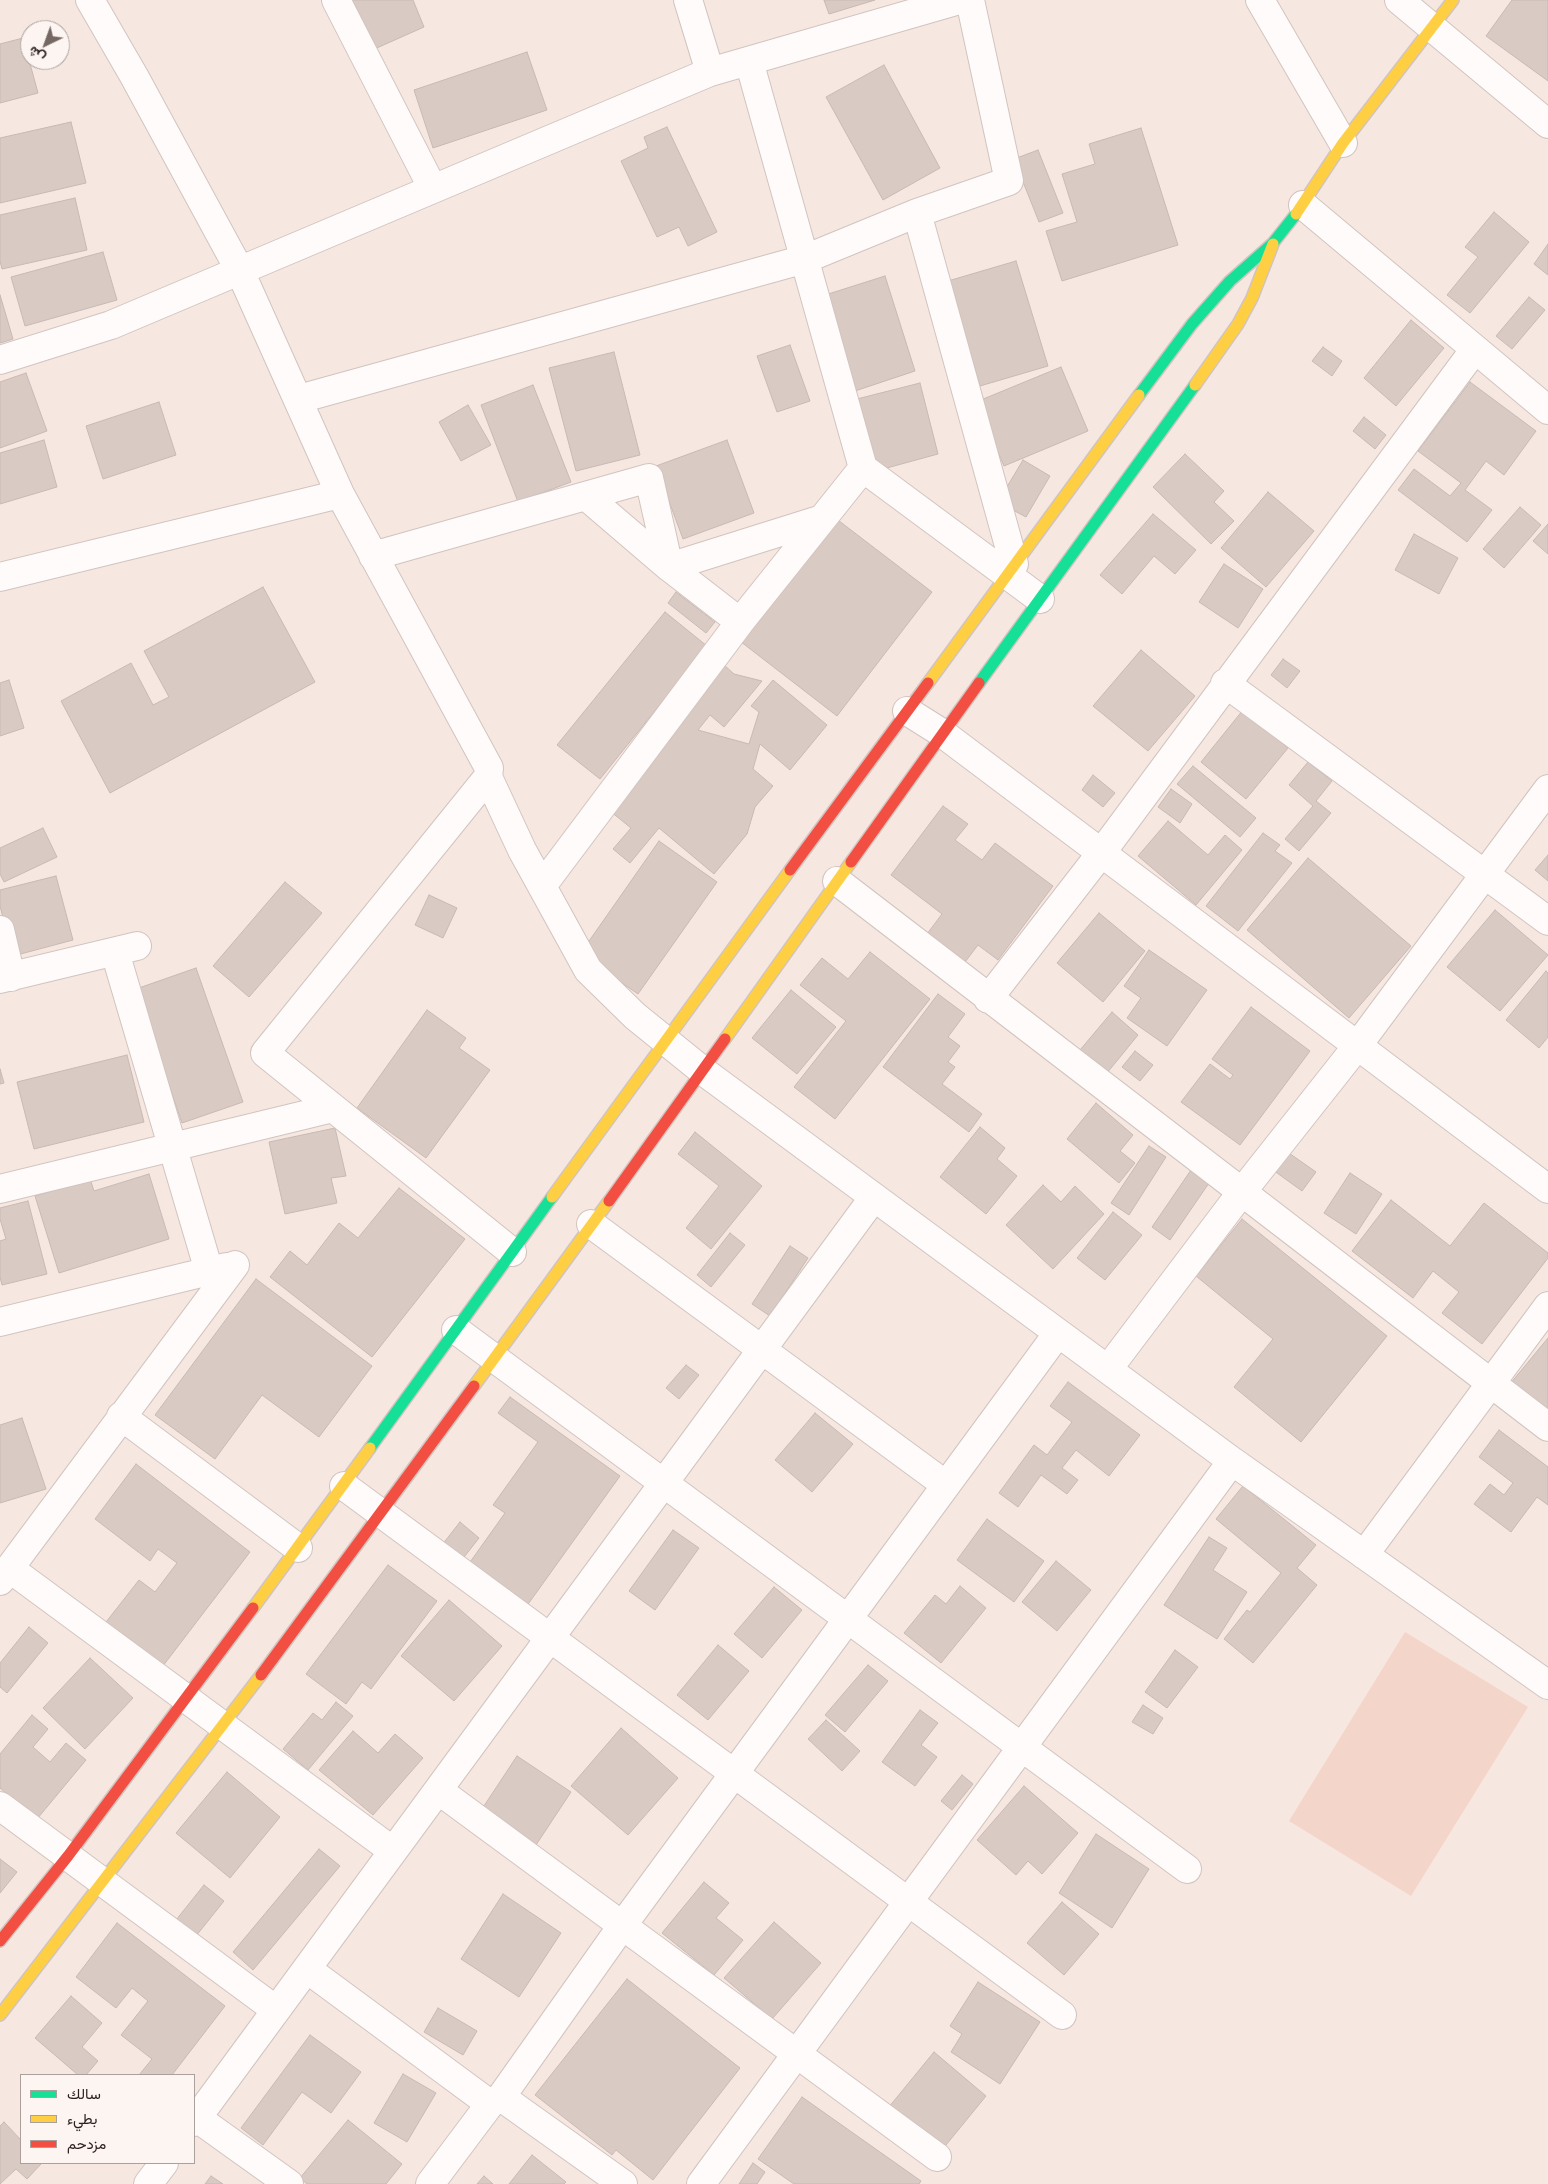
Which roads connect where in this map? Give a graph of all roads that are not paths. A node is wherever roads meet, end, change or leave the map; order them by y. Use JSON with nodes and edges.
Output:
{"nodes":[{"id":1,"x":90,"y":0,"type":"edge"},
{"id":2,"x":336,"y":0,"type":"edge"},
{"id":3,"x":688,"y":0,"type":"edge"},
{"id":4,"x":959,"y":0,"type":"edge"},
{"id":5,"x":970,"y":0,"type":"edge"},
{"id":6,"x":1260,"y":0,"type":"edge"},
{"id":7,"x":1399,"y":0,"type":"edge"},
{"id":8,"x":1453,"y":0,"type":"edge"},
{"id":9,"x":1434,"y":27,"type":"junction"},
{"id":10,"x":749,"y":61,"type":"junction"},
{"id":11,"x":710,"y":72,"type":"junction"},
{"id":12,"x":1548,"y":124,"type":"edge"},
{"id":13,"x":1343,"y":143,"type":"junction"},
{"id":14,"x":433,"y":189,"type":"junction"},
{"id":15,"x":1303,"y":205,"type":"junction"},
{"id":16,"x":917,"y":214,"type":"junction"},
{"id":17,"x":1273,"y":243,"type":"junction"},
{"id":18,"x":805,"y":259,"type":"junction"},
{"id":19,"x":240,"y":271,"type":"junction"},
{"id":20,"x":1475,"y":349,"type":"junction"},
{"id":21,"x":0,"y":360,"type":"edge"},
{"id":22,"x":298,"y":399,"type":"junction"},
{"id":23,"x":1548,"y":410,"type":"edge"},
{"id":24,"x":863,"y":468,"type":"junction"},
{"id":25,"x":340,"y":494,"type":"junction"},
{"id":26,"x":586,"y":496,"type":"junction"},
{"id":27,"x":822,"y":519,"type":"junction"},
{"id":28,"x":373,"y":556,"type":"junction"},
{"id":29,"x":669,"y":567,"type":"junction"},
{"id":30,"x":1010,"y":570,"type":"junction"},
{"id":31,"x":0,"y":577,"type":"edge"},
{"id":32,"x":1040,"y":599,"type":"junction"},
{"id":33,"x":740,"y":622,"type":"junction"},
{"id":34,"x":1225,"y":683,"type":"junction"},
{"id":35,"x":907,"y":711,"type":"junction"},
{"id":36,"x":942,"y":733,"type":"junction"},
{"id":37,"x":488,"y":777,"type":"junction"},
{"id":38,"x":1548,"y":789,"type":"edge"},
{"id":39,"x":1102,"y":852,"type":"junction"},
{"id":40,"x":1484,"y":873,"type":"junction"},
{"id":41,"x":837,"y":881,"type":"junction"},
{"id":42,"x":542,"y":886,"type":"junction"},
{"id":43,"x":1548,"y":921,"type":"edge"},
{"id":44,"x":0,"y":930,"type":"edge"},
{"id":45,"x":6,"y":978,"type":"edge"},
{"id":46,"x":988,"y":999,"type":"junction"},
{"id":47,"x":664,"y":1041,"type":"junction"},
{"id":48,"x":1358,"y":1045,"type":"junction"},
{"id":49,"x":702,"y":1071,"type":"junction"},
{"id":50,"x":332,"y":1108,"type":"junction"},
{"id":51,"x":173,"y":1147,"type":"junction"},
{"id":52,"x":0,"y":1189,"type":"edge"},
{"id":53,"x":1548,"y":1189,"type":"edge"},
{"id":54,"x":1241,"y":1193,"type":"junction"},
{"id":55,"x":874,"y":1197,"type":"junction"},
{"id":56,"x":591,"y":1224,"type":"junction"},
{"id":57,"x":512,"y":1252,"type":"junction"},
{"id":58,"x":209,"y":1271,"type":"junction"},
{"id":59,"x":1548,"y":1306,"type":"edge"},
{"id":60,"x":0,"y":1322,"type":"edge"},
{"id":61,"x":456,"y":1330,"type":"junction"},
{"id":62,"x":1058,"y":1332,"type":"junction"},
{"id":63,"x":762,"y":1350,"type":"junction"},
{"id":64,"x":494,"y":1358,"type":"junction"},
{"id":65,"x":1108,"y":1369,"type":"junction"},
{"id":66,"x":1491,"y":1384,"type":"junction"},
{"id":67,"x":121,"y":1416,"type":"junction"},
{"id":68,"x":1548,"y":1427,"type":"edge"},
{"id":69,"x":1232,"y":1461,"type":"junction"},
{"id":70,"x":664,"y":1483,"type":"junction"},
{"id":71,"x":946,"y":1485,"type":"junction"},
{"id":72,"x":344,"y":1486,"type":"junction"},
{"id":73,"x":381,"y":1514,"type":"junction"},
{"id":74,"x":298,"y":1548,"type":"junction"},
{"id":75,"x":1364,"y":1555,"type":"junction"},
{"id":76,"x":5,"y":1574,"type":"edge"},
{"id":77,"x":847,"y":1619,"type":"junction"},
{"id":78,"x":550,"y":1638,"type":"junction"},
{"id":79,"x":1548,"y":1685,"type":"edge"},
{"id":80,"x":186,"y":1698,"type":"junction"},
{"id":81,"x":223,"y":1726,"type":"junction"},
{"id":82,"x":1022,"y":1747,"type":"junction"},
{"id":83,"x":734,"y":1773,"type":"junction"},
{"id":84,"x":438,"y":1790,"type":"junction"},
{"id":85,"x":0,"y":1806,"type":"edge"},
{"id":86,"x":393,"y":1851,"type":"junction"},
{"id":87,"x":68,"y":1856,"type":"junction"},
{"id":88,"x":1187,"y":1868,"type":"dead end"},
{"id":89,"x":103,"y":1882,"type":"junction"},
{"id":90,"x":908,"y":1901,"type":"junction"},
{"id":91,"x":622,"y":1926,"type":"junction"},
{"id":92,"x":0,"y":1941,"type":"edge"},
{"id":93,"x":307,"y":1969,"type":"junction"},
{"id":94,"x":276,"y":2010,"type":"junction"},
{"id":95,"x":1062,"y":2015,"type":"dead end"},
{"id":96,"x":0,"y":2016,"type":"edge"},
{"id":97,"x":796,"y":2054,"type":"junction"},
{"id":98,"x":496,"y":2101,"type":"junction"},
{"id":99,"x":195,"y":2120,"type":"edge"},
{"id":100,"x":937,"y":2158,"type":"dead end"},
{"id":101,"x":163,"y":2164,"type":"edge"},
{"id":102,"x":148,"y":2184,"type":"edge"},
{"id":103,"x":289,"y":2184,"type":"edge"},
{"id":104,"x":430,"y":2184,"type":"edge"},
{"id":105,"x":623,"y":2184,"type":"edge"},
{"id":106,"x":701,"y":2184,"type":"edge"}],
"edges":[{"from":1,"to":19,"type":"street"},
{"from":2,"to":14,"type":"street"},
{"from":3,"to":11,"type":"street"},
{"from":4,"to":10,"type":"street"},
{"from":5,"to":16,"type":"street"},
{"from":6,"to":13,"type":"street"},
{"from":7,"to":9,"type":"street"},
{"from":8,"to":9,"type":"street"},
{"from":9,"to":12,"type":"street"},
{"from":9,"to":13,"type":"street"},
{"from":10,"to":11,"type":"street"},
{"from":10,"to":18,"type":"street"},
{"from":11,"to":14,"type":"street"},
{"from":13,"to":15,"type":"street"},
{"from":14,"to":19,"type":"street"},
{"from":15,"to":17,"type":"street"},
{"from":15,"to":20,"type":"street"},
{"from":16,"to":18,"type":"street"},
{"from":16,"to":30,"type":"street"},
{"from":17,"to":30,"type":"street"},
{"from":17,"to":32,"type":"street"},
{"from":18,"to":22,"type":"street"},
{"from":18,"to":24,"type":"street"},
{"from":19,"to":21,"type":"street"},
{"from":19,"to":22,"type":"street"},
{"from":20,"to":23,"type":"street"},
{"from":20,"to":34,"type":"street"},
{"from":22,"to":25,"type":"street"},
{"from":24,"to":27,"type":"street"},
{"from":24,"to":30,"type":"street"},
{"from":25,"to":28,"type":"street"},
{"from":25,"to":31,"type":"street"},
{"from":26,"to":28,"type":"street"},
{"from":26,"to":29,"type":"street"},
{"from":26,"to":29,"type":"street"},
{"from":27,"to":29,"type":"street"},
{"from":27,"to":33,"type":"street"},
{"from":28,"to":37,"type":"street"},
{"from":29,"to":33,"type":"street"},
{"from":30,"to":32,"type":"street"},
{"from":30,"to":35,"type":"street"},
{"from":32,"to":36,"type":"street"},
{"from":33,"to":42,"type":"street"},
{"from":34,"to":39,"type":"street"},
{"from":34,"to":40,"type":"street"},
{"from":35,"to":36,"type":"street"},
{"from":35,"to":47,"type":"street"},
{"from":36,"to":39,"type":"street"},
{"from":36,"to":41,"type":"street"},
{"from":37,"to":42,"type":"street"},
{"from":37,"to":50,"type":"street"},
{"from":38,"to":40,"type":"street"},
{"from":39,"to":46,"type":"street"},
{"from":39,"to":48,"type":"street"},
{"from":40,"to":43,"type":"street"},
{"from":40,"to":48,"type":"street"},
{"from":41,"to":46,"type":"street"},
{"from":41,"to":49,"type":"street"},
{"from":42,"to":47,"type":"street"},
{"from":44,"to":45,"type":"street"},
{"from":45,"to":51,"type":"street"},
{"from":46,"to":54,"type":"street"},
{"from":47,"to":49,"type":"street"},
{"from":47,"to":57,"type":"street"},
{"from":48,"to":53,"type":"street"},
{"from":48,"to":54,"type":"street"},
{"from":49,"to":55,"type":"street"},
{"from":49,"to":56,"type":"street"},
{"from":50,"to":51,"type":"street"},
{"from":50,"to":57,"type":"street"},
{"from":51,"to":52,"type":"street"},
{"from":51,"to":58,"type":"street"},
{"from":54,"to":65,"type":"street"},
{"from":54,"to":66,"type":"street"},
{"from":55,"to":62,"type":"street"},
{"from":55,"to":63,"type":"street"},
{"from":56,"to":63,"type":"street"},
{"from":56,"to":64,"type":"street"},
{"from":57,"to":61,"type":"street"},
{"from":58,"to":60,"type":"street"},
{"from":58,"to":67,"type":"street"},
{"from":59,"to":66,"type":"street"},
{"from":61,"to":64,"type":"street"},
{"from":61,"to":72,"type":"street"},
{"from":62,"to":65,"type":"street"},
{"from":62,"to":71,"type":"street"},
{"from":63,"to":70,"type":"street"},
{"from":63,"to":71,"type":"street"},
{"from":64,"to":70,"type":"street"},
{"from":64,"to":73,"type":"street"},
{"from":65,"to":69,"type":"street"},
{"from":66,"to":68,"type":"street"},
{"from":66,"to":75,"type":"street"},
{"from":67,"to":74,"type":"street"},
{"from":67,"to":76,"type":"street"},
{"from":69,"to":75,"type":"street"},
{"from":69,"to":82,"type":"street"},
{"from":70,"to":77,"type":"street"},
{"from":70,"to":78,"type":"street"},
{"from":71,"to":77,"type":"street"},
{"from":72,"to":73,"type":"street"},
{"from":72,"to":74,"type":"street"},
{"from":73,"to":78,"type":"street"},
{"from":73,"to":81,"type":"street"},
{"from":74,"to":80,"type":"street"},
{"from":75,"to":79,"type":"street"},
{"from":76,"to":80,"type":"street"},
{"from":77,"to":82,"type":"street"},
{"from":77,"to":83,"type":"street"},
{"from":78,"to":83,"type":"street"},
{"from":78,"to":84,"type":"street"},
{"from":80,"to":81,"type":"street"},
{"from":80,"to":87,"type":"street"},
{"from":81,"to":86,"type":"street"},
{"from":81,"to":89,"type":"street"},
{"from":82,"to":88,"type":"street"},
{"from":82,"to":90,"type":"street"},
{"from":83,"to":90,"type":"street"},
{"from":83,"to":91,"type":"street"},
{"from":84,"to":86,"type":"street"},
{"from":84,"to":91,"type":"street"},
{"from":85,"to":87,"type":"street"},
{"from":86,"to":93,"type":"street"},
{"from":87,"to":89,"type":"street"},
{"from":87,"to":92,"type":"street"},
{"from":89,"to":94,"type":"street"},
{"from":89,"to":96,"type":"street"},
{"from":90,"to":95,"type":"street"},
{"from":90,"to":97,"type":"street"},
{"from":91,"to":97,"type":"street"},
{"from":91,"to":98,"type":"street"},
{"from":93,"to":94,"type":"street"},
{"from":93,"to":98,"type":"street"},
{"from":94,"to":99,"type":"street"},
{"from":97,"to":100,"type":"street"},
{"from":97,"to":106,"type":"street"},
{"from":98,"to":104,"type":"street"},
{"from":98,"to":105,"type":"street"},
{"from":99,"to":103,"type":"street"},
{"from":101,"to":102,"type":"street"}]}
